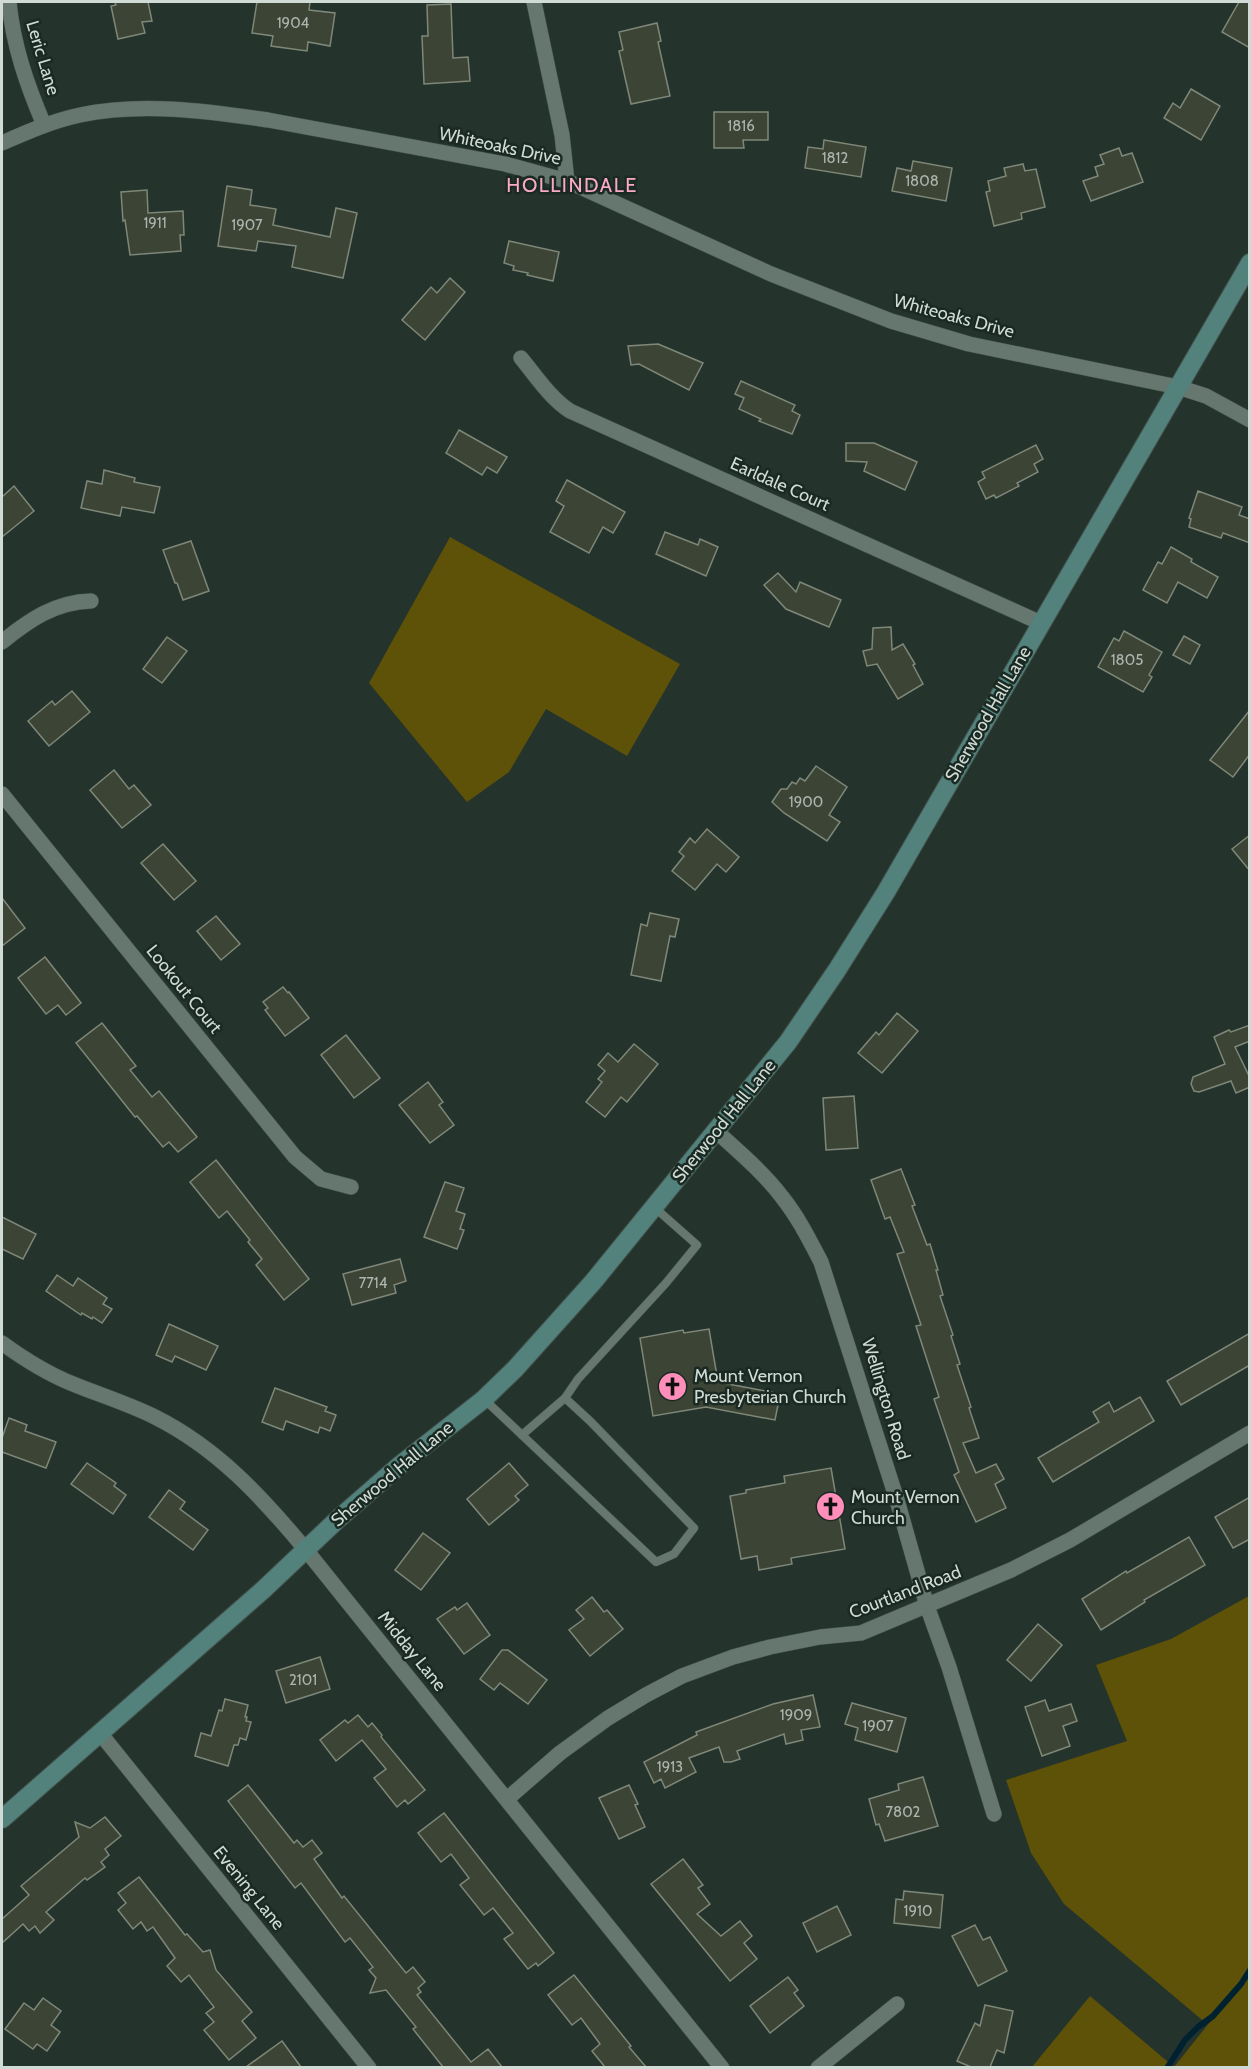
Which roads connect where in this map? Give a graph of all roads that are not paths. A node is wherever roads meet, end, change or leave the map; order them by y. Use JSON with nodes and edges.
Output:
{"nodes":[{"id":1,"x":9,"y":2,"type":"edge"},
{"id":2,"x":534,"y":2,"type":"edge"},
{"id":3,"x":44,"y":125,"type":"junction"},
{"id":4,"x":2,"y":143,"type":"edge"},
{"id":5,"x":567,"y":181,"type":"junction"},
{"id":6,"x":1250,"y":263,"type":"edge"},
{"id":7,"x":521,"y":358,"type":"dead end"},
{"id":8,"x":1178,"y":387,"type":"junction"},
{"id":9,"x":1250,"y":420,"type":"edge"},
{"id":10,"x":91,"y":601,"type":"dead end"},
{"id":11,"x":1041,"y":623,"type":"junction"},
{"id":12,"x":2,"y":642,"type":"edge"},
{"id":13,"x":2,"y":794,"type":"edge"},
{"id":14,"x":716,"y":1131,"type":"junction"},
{"id":15,"x":351,"y":1187,"type":"dead end"},
{"id":16,"x":654,"y":1207,"type":"junction"},
{"id":17,"x":2,"y":1343,"type":"edge"},
{"id":18,"x":565,"y":1398,"type":"junction"},
{"id":19,"x":484,"y":1399,"type":"junction"},
{"id":20,"x":1250,"y":1433,"type":"edge"},
{"id":21,"x":522,"y":1435,"type":"junction"},
{"id":22,"x":306,"y":1550,"type":"junction"},
{"id":23,"x":927,"y":1606,"type":"junction"},
{"id":24,"x":100,"y":1733,"type":"junction"},
{"id":25,"x":507,"y":1799,"type":"junction"},
{"id":26,"x":994,"y":1814,"type":"dead end"},
{"id":27,"x":2,"y":1819,"type":"edge"},
{"id":28,"x":897,"y":2004,"type":"dead end"},
{"id":29,"x":369,"y":2067,"type":"edge"},
{"id":30,"x":722,"y":2067,"type":"edge"},
{"id":31,"x":818,"y":2067,"type":"edge"}],
"edges":[{"from":1,"to":3,"type":"street","name":"Leric Lane"},
{"from":2,"to":5,"type":"street"},
{"from":3,"to":4,"type":"street","name":"Whiteoaks Drive"},
{"from":3,"to":5,"type":"street","name":"Whiteoaks Drive"},
{"from":5,"to":8,"type":"street","name":"Whiteoaks Drive"},
{"from":6,"to":8,"type":"main road","name":"Sherwood Hall Lane"},
{"from":7,"to":11,"type":"street","name":"Earldale Court"},
{"from":8,"to":9,"type":"street","name":"Whiteoaks Drive"},
{"from":8,"to":11,"type":"main road","name":"Sherwood Hall Lane"},
{"from":10,"to":12,"type":"street"},
{"from":11,"to":14,"type":"main road","name":"Sherwood Hall Lane"},
{"from":13,"to":15,"type":"street","name":"Lookout Court"},
{"from":14,"to":16,"type":"main road","name":"Sherwood Hall Lane"},
{"from":14,"to":23,"type":"street","name":"Wellington Road"},
{"from":16,"to":18,"type":"lane"},
{"from":16,"to":19,"type":"main road","name":"Sherwood Hall Lane"},
{"from":17,"to":22,"type":"street","name":"Midday Lane"},
{"from":18,"to":21,"type":"lane"},
{"from":18,"to":21,"type":"lane"},
{"from":19,"to":21,"type":"lane"},
{"from":19,"to":22,"type":"main road","name":"Sherwood Hall Lane"},
{"from":20,"to":23,"type":"street","name":"Courtland Road"},
{"from":22,"to":24,"type":"main road","name":"Sherwood Hall Lane"},
{"from":22,"to":25,"type":"street","name":"Midday Lane"},
{"from":23,"to":25,"type":"street","name":"Courtland Road"},
{"from":23,"to":26,"type":"street","name":"Wellington Road"},
{"from":24,"to":27,"type":"main road","name":"Sherwood Hall Lane"},
{"from":24,"to":29,"type":"street","name":"Evening Lane"},
{"from":25,"to":30,"type":"street","name":"Midday Lane"},
{"from":28,"to":31,"type":"street"}]}
